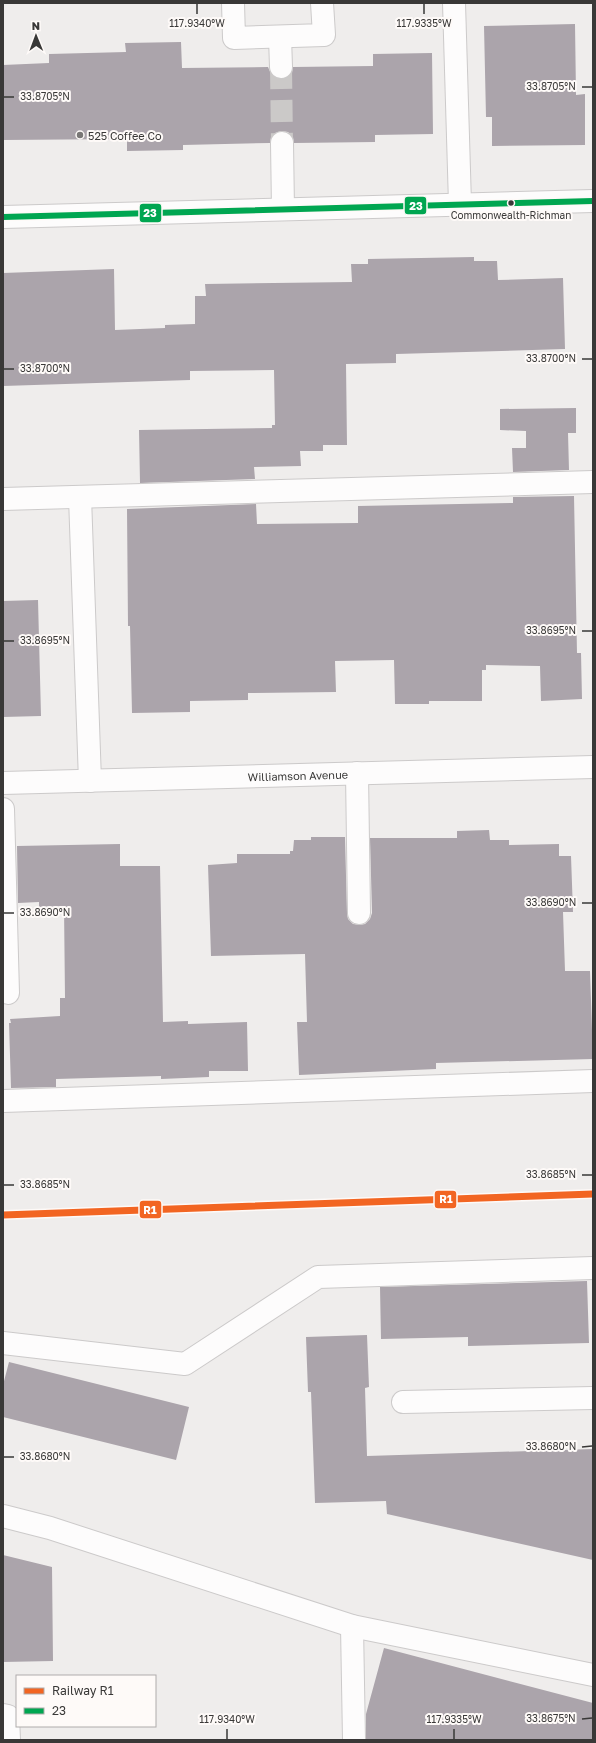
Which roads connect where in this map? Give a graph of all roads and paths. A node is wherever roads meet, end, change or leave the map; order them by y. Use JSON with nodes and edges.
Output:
{"nodes":[{"id":1,"x":233,"y":3,"type":"edge"},
{"id":2,"x":322,"y":3,"type":"edge"},
{"id":3,"x":454,"y":3,"type":"edge"},
{"id":4,"x":280,"y":37,"type":"junction"},
{"id":5,"x":281,"y":67,"type":"tunnel mouth"},
{"id":6,"x":282,"y":143,"type":"tunnel mouth"},
{"id":7,"x":593,"y":201,"type":"edge"},
{"id":8,"x":460,"y":204,"type":"junction"},
{"id":9,"x":283,"y":209,"type":"junction"},
{"id":10,"x":3,"y":217,"type":"edge"},
{"id":11,"x":593,"y":482,"type":"edge"},
{"id":12,"x":80,"y":497,"type":"junction"},
{"id":13,"x":3,"y":499,"type":"edge"},
{"id":14,"x":593,"y":767,"type":"edge"},
{"id":15,"x":357,"y":773,"type":"junction"},
{"id":16,"x":90,"y":781,"type":"junction"},
{"id":17,"x":3,"y":783,"type":"edge"},
{"id":18,"x":3,"y":809,"type":"edge"},
{"id":19,"x":359,"y":913,"type":"dead end"},
{"id":20,"x":8,"y":993,"type":"dead end"},
{"id":21,"x":593,"y":1081,"type":"edge"},
{"id":22,"x":3,"y":1101,"type":"edge"},
{"id":23,"x":593,"y":1268,"type":"edge"},
{"id":24,"x":3,"y":1343,"type":"edge"},
{"id":25,"x":593,"y":1398,"type":"edge"},
{"id":26,"x":403,"y":1402,"type":"dead end"},
{"id":27,"x":3,"y":1516,"type":"edge"},
{"id":28,"x":352,"y":1626,"type":"junction"},
{"id":29,"x":593,"y":1675,"type":"edge"},
{"id":30,"x":3,"y":1715,"type":"edge"},
{"id":31,"x":9,"y":1740,"type":"edge"},
{"id":32,"x":354,"y":1740,"type":"edge"}],
"edges":[{"from":1,"to":4,"type":"main road"},
{"from":2,"to":4,"type":"main road"},
{"from":3,"to":8,"type":"main road"},
{"from":4,"to":5,"type":"main road"},
{"from":6,"to":9,"type":"main road"},
{"from":7,"to":8,"type":"main road"},
{"from":8,"to":9,"type":"main road"},
{"from":9,"to":10,"type":"main road"},
{"from":11,"to":12,"type":"main road"},
{"from":12,"to":13,"type":"main road"},
{"from":12,"to":16,"type":"main road"},
{"from":14,"to":15,"type":"main road","name":"Williamson Avenue"},
{"from":15,"to":16,"type":"main road","name":"Williamson Avenue"},
{"from":15,"to":19,"type":"main road"},
{"from":16,"to":17,"type":"main road","name":"Williamson Avenue"},
{"from":18,"to":20,"type":"main road"},
{"from":21,"to":22,"type":"main road"},
{"from":23,"to":24,"type":"main road"},
{"from":25,"to":26,"type":"main road"},
{"from":27,"to":28,"type":"main road"},
{"from":28,"to":29,"type":"main road"},
{"from":28,"to":32,"type":"main road"},
{"from":30,"to":31,"type":"main road"}]}
